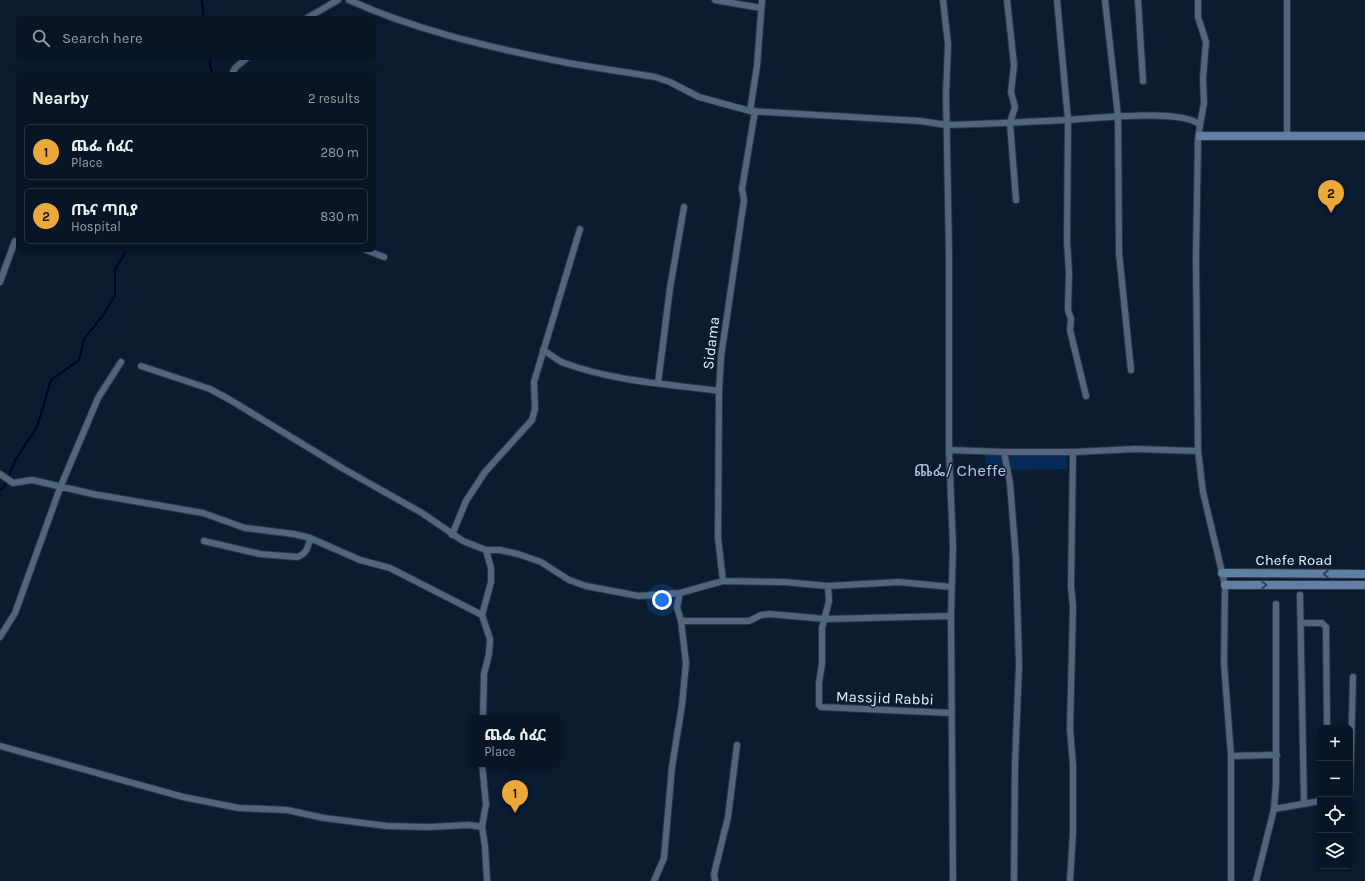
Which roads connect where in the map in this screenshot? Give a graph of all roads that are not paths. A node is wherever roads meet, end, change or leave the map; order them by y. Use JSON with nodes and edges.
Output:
{"nodes":[{"id":1,"x":338,"y":0,"type":"edge"},
{"id":2,"x":349,"y":0,"type":"edge"},
{"id":3,"x":715,"y":0,"type":"edge"},
{"id":4,"x":762,"y":0,"type":"edge"},
{"id":5,"x":943,"y":0,"type":"edge"},
{"id":6,"x":1007,"y":0,"type":"edge"},
{"id":7,"x":1057,"y":0,"type":"edge"},
{"id":8,"x":1105,"y":0,"type":"edge"},
{"id":9,"x":1138,"y":0,"type":"edge"},
{"id":10,"x":1198,"y":0,"type":"edge"},
{"id":11,"x":1287,"y":0,"type":"edge"},
{"id":12,"x":761,"y":8,"type":"junction"},
{"id":13,"x":310,"y":16,"type":"edge"},
{"id":14,"x":245,"y":60,"type":"edge"},
{"id":15,"x":233,"y":72,"type":"edge"},
{"id":16,"x":1143,"y":81,"type":"dead end"},
{"id":17,"x":752,"y":111,"type":"junction"},
{"id":18,"x":1118,"y":116,"type":"junction"},
{"id":19,"x":1068,"y":120,"type":"junction"},
{"id":20,"x":1010,"y":123,"type":"junction"},
{"id":21,"x":947,"y":125,"type":"junction"},
{"id":22,"x":1200,"y":125,"type":"junction"},
{"id":23,"x":1287,"y":135,"type":"junction"},
{"id":24,"x":1200,"y":136,"type":"junction"},
{"id":25,"x":1365,"y":136,"type":"edge"},
{"id":26,"x":1016,"y":200,"type":"dead end"},
{"id":27,"x":684,"y":207,"type":"dead end"},
{"id":28,"x":580,"y":229,"type":"dead end"},
{"id":29,"x":15,"y":241,"type":"dead end"},
{"id":30,"x":371,"y":252,"type":"edge"},
{"id":31,"x":384,"y":257,"type":"dead end"},
{"id":32,"x":0,"y":282,"type":"edge"},
{"id":33,"x":543,"y":350,"type":"junction"},
{"id":34,"x":121,"y":362,"type":"dead end"},
{"id":35,"x":141,"y":366,"type":"dead end"},
{"id":36,"x":1131,"y":370,"type":"dead end"},
{"id":37,"x":658,"y":383,"type":"junction"},
{"id":38,"x":719,"y":391,"type":"junction"},
{"id":39,"x":1086,"y":396,"type":"dead end"},
{"id":40,"x":949,"y":450,"type":"junction"},
{"id":41,"x":1198,"y":451,"type":"junction"},
{"id":42,"x":1004,"y":452,"type":"junction"},
{"id":43,"x":1073,"y":452,"type":"junction"},
{"id":44,"x":0,"y":474,"type":"edge"},
{"id":45,"x":60,"y":488,"type":"junction"},
{"id":46,"x":452,"y":535,"type":"junction"},
{"id":47,"x":310,"y":538,"type":"junction"},
{"id":48,"x":204,"y":541,"type":"dead end"},
{"id":49,"x":486,"y":550,"type":"junction"},
{"id":50,"x":1222,"y":573,"type":"junction"},
{"id":51,"x":1365,"y":574,"type":"edge"},
{"id":52,"x":723,"y":581,"type":"junction"},
{"id":53,"x":1225,"y":585,"type":"junction"},
{"id":54,"x":1365,"y":585,"type":"edge"},
{"id":55,"x":828,"y":586,"type":"junction"},
{"id":56,"x":951,"y":587,"type":"junction"},
{"id":57,"x":680,"y":593,"type":"junction"},
{"id":58,"x":1300,"y":595,"type":"dead end"},
{"id":59,"x":1276,"y":604,"type":"dead end"},
{"id":60,"x":482,"y":615,"type":"junction"},
{"id":61,"x":951,"y":616,"type":"junction"},
{"id":62,"x":825,"y":619,"type":"junction"},
{"id":63,"x":681,"y":621,"type":"junction"},
{"id":64,"x":1301,"y":623,"type":"junction"},
{"id":65,"x":0,"y":637,"type":"edge"},
{"id":66,"x":1354,"y":677,"type":"dead end"},
{"id":67,"x":952,"y":713,"type":"junction"},
{"id":68,"x":482,"y":715,"type":"edge"},
{"id":69,"x":1327,"y":725,"type":"edge"},
{"id":70,"x":737,"y":745,"type":"dead end"},
{"id":71,"x":0,"y":746,"type":"edge"},
{"id":72,"x":1276,"y":755,"type":"junction"},
{"id":73,"x":1231,"y":756,"type":"junction"},
{"id":74,"x":1351,"y":761,"type":"edge"},
{"id":75,"x":482,"y":767,"type":"edge"},
{"id":76,"x":1317,"y":802,"type":"edge"},
{"id":77,"x":1304,"y":804,"type":"junction"},
{"id":78,"x":1274,"y":809,"type":"junction"},
{"id":79,"x":482,"y":827,"type":"junction"},
{"id":80,"x":487,"y":881,"type":"edge"},
{"id":81,"x":654,"y":881,"type":"edge"},
{"id":82,"x":715,"y":881,"type":"edge"},
{"id":83,"x":953,"y":881,"type":"edge"},
{"id":84,"x":1014,"y":881,"type":"edge"},
{"id":85,"x":1070,"y":881,"type":"edge"},
{"id":86,"x":1231,"y":881,"type":"edge"},
{"id":87,"x":1256,"y":881,"type":"edge"}],
"edges":[{"from":1,"to":13,"type":"street"},
{"from":2,"to":17,"type":"street"},
{"from":3,"to":12,"type":"street"},
{"from":4,"to":12,"type":"street","name":"Sidama"},
{"from":5,"to":21,"type":"street"},
{"from":6,"to":20,"type":"street"},
{"from":7,"to":19,"type":"street"},
{"from":8,"to":18,"type":"street"},
{"from":9,"to":16,"type":"street"},
{"from":10,"to":22,"type":"street"},
{"from":11,"to":23,"type":"street"},
{"from":12,"to":17,"type":"street","name":"Sidama"},
{"from":14,"to":15,"type":"street"},
{"from":17,"to":21,"type":"street"},
{"from":17,"to":38,"type":"street","name":"Sidama"},
{"from":18,"to":19,"type":"street"},
{"from":18,"to":22,"type":"street"},
{"from":18,"to":36,"type":"street"},
{"from":19,"to":20,"type":"street"},
{"from":19,"to":39,"type":"street"},
{"from":20,"to":21,"type":"street"},
{"from":20,"to":26,"type":"street"},
{"from":21,"to":40,"type":"street"},
{"from":22,"to":24,"type":"street"},
{"from":23,"to":24,"type":"street"},
{"from":23,"to":25,"type":"street"},
{"from":24,"to":41,"type":"street"},
{"from":27,"to":37,"type":"street"},
{"from":28,"to":33,"type":"street"},
{"from":29,"to":32,"type":"street"},
{"from":30,"to":31,"type":"street"},
{"from":33,"to":37,"type":"street"},
{"from":33,"to":46,"type":"street"},
{"from":34,"to":45,"type":"street"},
{"from":35,"to":46,"type":"street"},
{"from":37,"to":38,"type":"street"},
{"from":38,"to":52,"type":"street","name":"Sidama"},
{"from":40,"to":42,"type":"street"},
{"from":40,"to":56,"type":"street"},
{"from":41,"to":43,"type":"street"},
{"from":41,"to":50,"type":"street"},
{"from":42,"to":43,"type":"street"},
{"from":42,"to":84,"type":"street"},
{"from":43,"to":85,"type":"street"},
{"from":44,"to":45,"type":"street"},
{"from":45,"to":47,"type":"street"},
{"from":45,"to":65,"type":"street"},
{"from":46,"to":49,"type":"street"},
{"from":47,"to":48,"type":"street"},
{"from":47,"to":60,"type":"street"},
{"from":49,"to":57,"type":"street"},
{"from":49,"to":60,"type":"street"},
{"from":51,"to":50,"type":"street","name":"Chefe Road","one_way":true},
{"from":50,"to":53,"type":"street"},
{"from":52,"to":55,"type":"street"},
{"from":52,"to":57,"type":"street"},
{"from":53,"to":54,"type":"street","name":"Chefe Road","one_way":true},
{"from":53,"to":73,"type":"street"},
{"from":55,"to":56,"type":"street"},
{"from":55,"to":62,"type":"street","name":"Massjid Rabbi"},
{"from":56,"to":61,"type":"street"},
{"from":57,"to":63,"type":"street"},
{"from":58,"to":64,"type":"street"},
{"from":59,"to":72,"type":"street"},
{"from":60,"to":68,"type":"street"},
{"from":61,"to":62,"type":"street"},
{"from":61,"to":67,"type":"street"},
{"from":62,"to":63,"type":"street"},
{"from":62,"to":67,"type":"street","name":"Massjid Rabbi"},
{"from":63,"to":81,"type":"street"},
{"from":64,"to":69,"type":"street"},
{"from":64,"to":77,"type":"street"},
{"from":66,"to":74,"type":"street"},
{"from":67,"to":83,"type":"street"},
{"from":70,"to":82,"type":"street"},
{"from":71,"to":79,"type":"street"},
{"from":72,"to":73,"type":"street"},
{"from":72,"to":78,"type":"street"},
{"from":73,"to":86,"type":"street"},
{"from":75,"to":79,"type":"street"},
{"from":76,"to":77,"type":"street"},
{"from":77,"to":78,"type":"street"},
{"from":78,"to":87,"type":"street"},
{"from":79,"to":80,"type":"street"}]}
